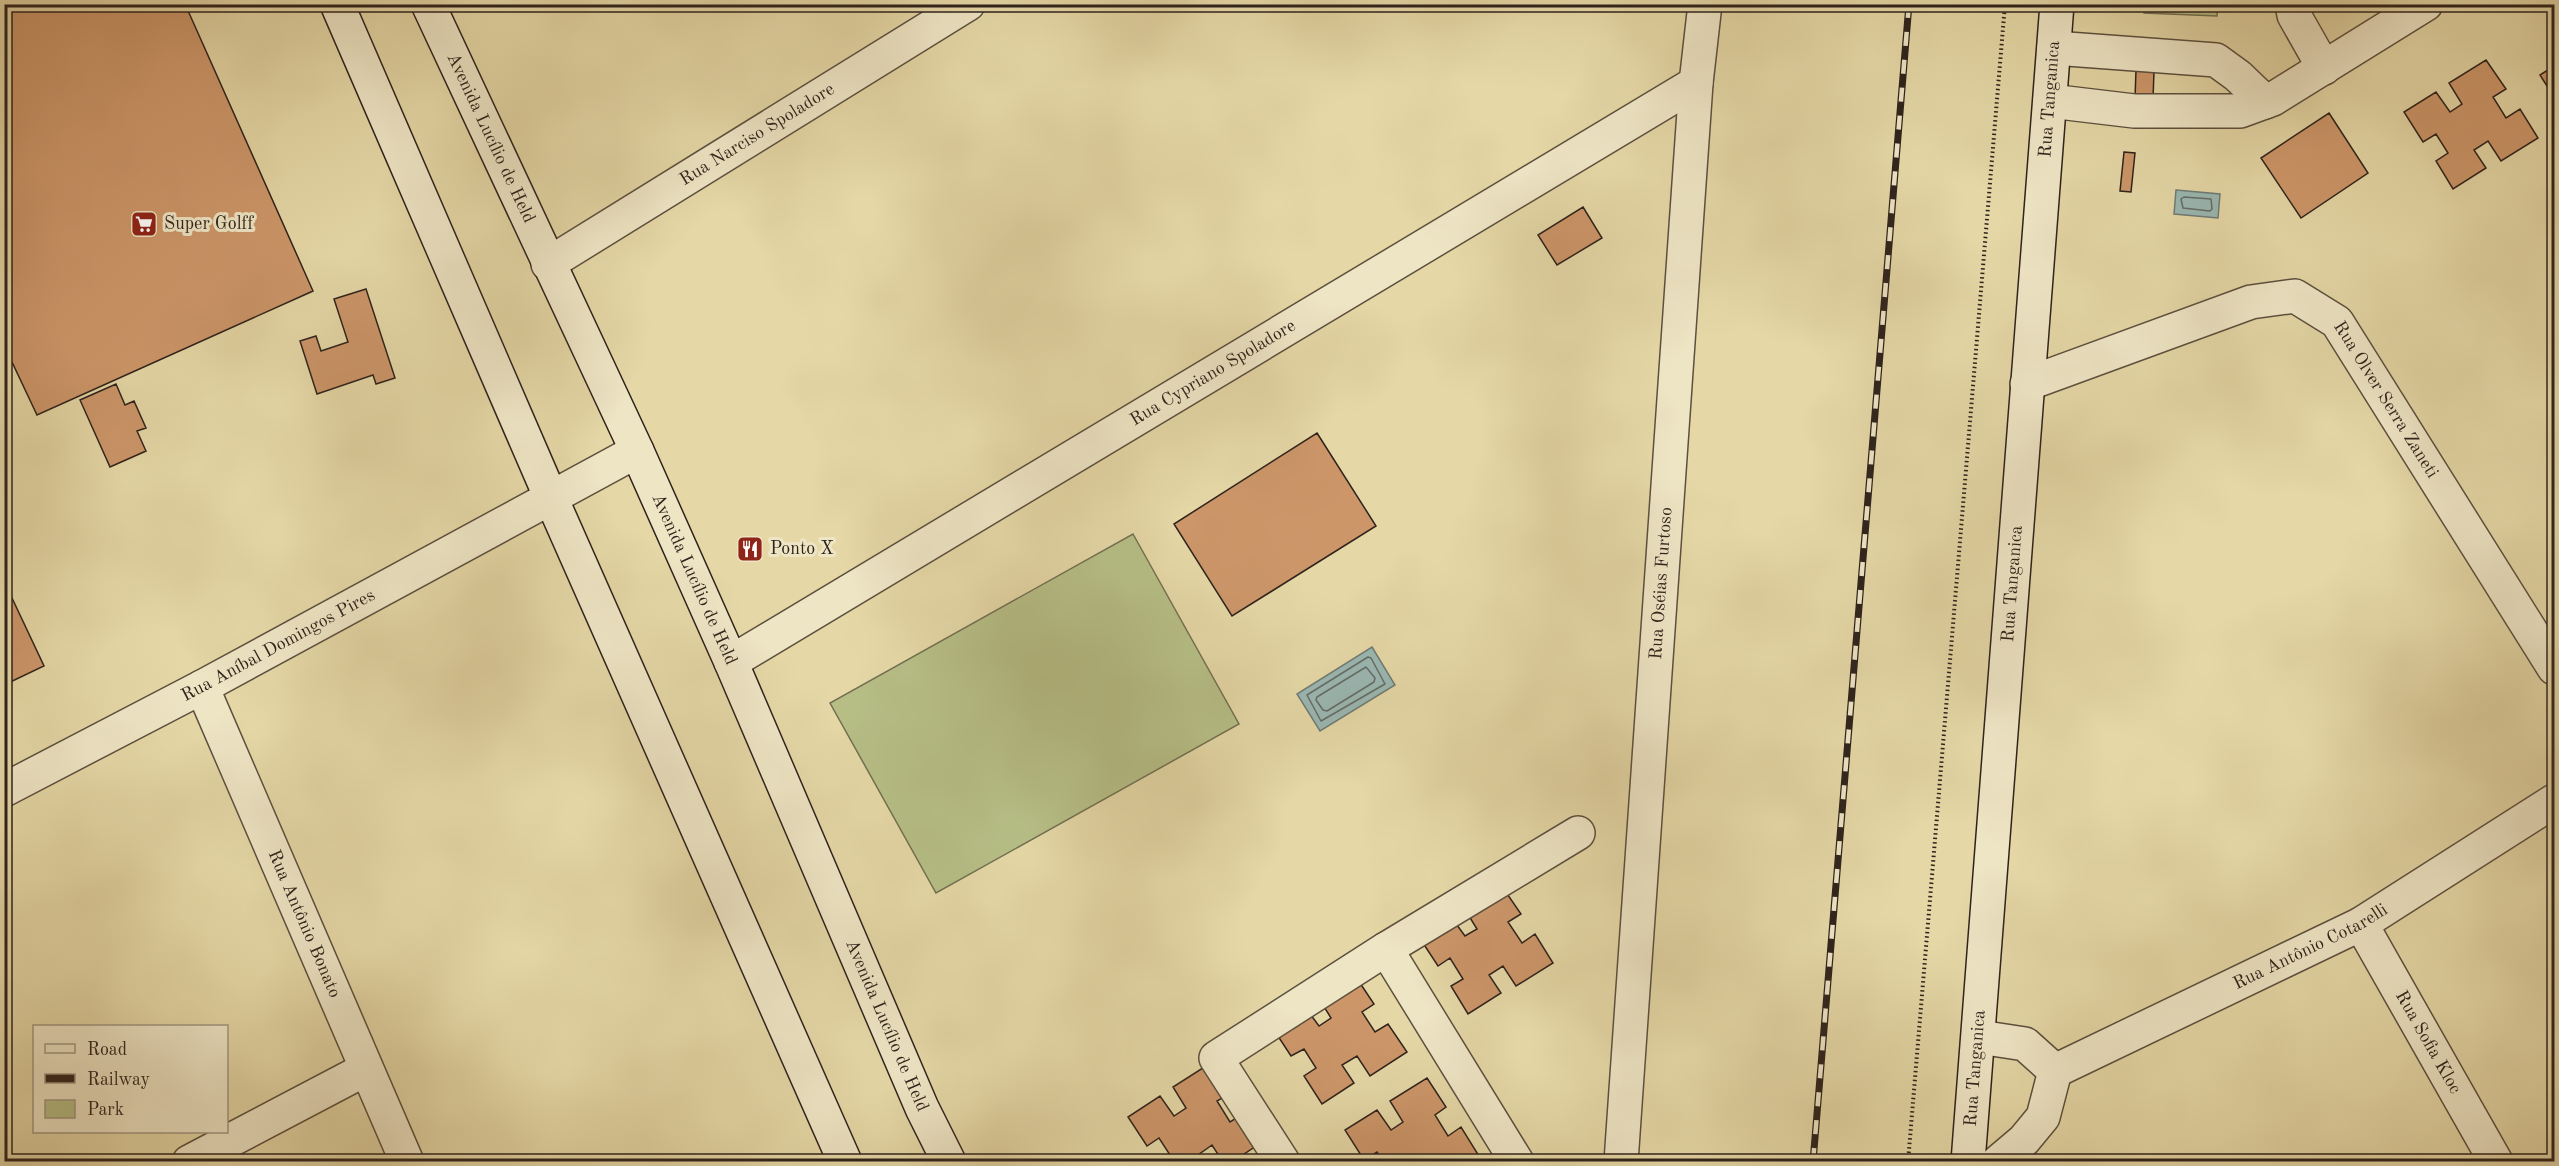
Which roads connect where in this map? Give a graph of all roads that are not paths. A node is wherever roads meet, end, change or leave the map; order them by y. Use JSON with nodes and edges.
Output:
{"nodes":[{"id":1,"x":337,"y":4,"type":"edge"},
{"id":2,"x":428,"y":4,"type":"edge"},
{"id":3,"x":968,"y":4,"type":"edge"},
{"id":4,"x":1705,"y":4,"type":"edge"},
{"id":5,"x":2057,"y":4,"type":"edge"},
{"id":6,"x":2292,"y":4,"type":"edge"},
{"id":7,"x":2426,"y":4,"type":"edge"},
{"id":8,"x":2054,"y":48,"type":"junction"},
{"id":9,"x":2324,"y":68,"type":"junction"},
{"id":10,"x":1696,"y":83,"type":"junction"},
{"id":11,"x":2050,"y":101,"type":"junction"},
{"id":12,"x":2265,"y":102,"type":"junction"},
{"id":13,"x":548,"y":264,"type":"junction"},
{"id":14,"x":2027,"y":384,"type":"junction"},
{"id":15,"x":637,"y":451,"type":"junction"},
{"id":16,"x":551,"y":498,"type":"junction"},
{"id":17,"x":731,"y":662,"type":"junction"},
{"id":18,"x":2554,"y":668,"type":"edge"},
{"id":19,"x":202,"y":687,"type":"junction"},
{"id":20,"x":4,"y":790,"type":"edge"},
{"id":21,"x":2554,"y":801,"type":"edge"},
{"id":22,"x":1578,"y":833,"type":"dead end"},
{"id":23,"x":2361,"y":924,"type":"junction"},
{"id":24,"x":1386,"y":949,"type":"junction"},
{"id":25,"x":1979,"y":1036,"type":"junction"},
{"id":26,"x":366,"y":1069,"type":"junction"},
{"id":27,"x":2055,"y":1071,"type":"junction"},
{"id":28,"x":2031,"y":1151,"type":"edge"},
{"id":29,"x":189,"y":1161,"type":"edge"},
{"id":30,"x":408,"y":1161,"type":"edge"},
{"id":31,"x":845,"y":1161,"type":"edge"},
{"id":32,"x":949,"y":1161,"type":"edge"},
{"id":33,"x":1283,"y":1161,"type":"edge"},
{"id":34,"x":1517,"y":1161,"type":"edge"},
{"id":35,"x":1621,"y":1161,"type":"edge"},
{"id":36,"x":1968,"y":1161,"type":"edge"},
{"id":37,"x":1998,"y":1161,"type":"edge"},
{"id":38,"x":2496,"y":1161,"type":"edge"}],
"edges":[{"from":1,"to":16,"type":"street"},
{"from":2,"to":13,"type":"street","name":"Avenida Lucílio de Held"},
{"from":3,"to":13,"type":"street","name":"Rua Narciso Spoladore"},
{"from":4,"to":10,"type":"street","name":"Rua Oséias Furtoso"},
{"from":5,"to":8,"type":"street","name":"Rua Tanganica"},
{"from":6,"to":9,"type":"street"},
{"from":7,"to":9,"type":"street"},
{"from":8,"to":11,"type":"street","name":"Rua Tanganica"},
{"from":8,"to":12,"type":"street"},
{"from":9,"to":12,"type":"street"},
{"from":10,"to":17,"type":"street","name":"Rua Cypriano Spoladore"},
{"from":10,"to":35,"type":"street","name":"Rua Oséias Furtoso"},
{"from":11,"to":12,"type":"street"},
{"from":11,"to":14,"type":"street","name":"Rua Tanganica"},
{"from":13,"to":15,"type":"street","name":"Avenida Lucílio de Held"},
{"from":14,"to":18,"type":"street","name":"Rua Olver Serra Zaneti"},
{"from":14,"to":25,"type":"street","name":"Rua Tanganica"},
{"from":15,"to":16,"type":"street","name":"Rua Aníbal Domingos Pires"},
{"from":15,"to":17,"type":"street","name":"Avenida Lucílio de Held"},
{"from":16,"to":19,"type":"street","name":"Rua Aníbal Domingos Pires"},
{"from":16,"to":31,"type":"street"},
{"from":17,"to":32,"type":"street","name":"Avenida Lucílio de Held"},
{"from":19,"to":20,"type":"street","name":"Rua Aníbal Domingos Pires"},
{"from":19,"to":26,"type":"street","name":"Rua Antônio Bonato"},
{"from":21,"to":23,"type":"street","name":"Rua Antônio Cotarelli"},
{"from":22,"to":24,"type":"street"},
{"from":23,"to":27,"type":"street","name":"Rua Antônio Cotarelli"},
{"from":23,"to":38,"type":"street","name":"Rua Sofia Kloc"},
{"from":24,"to":33,"type":"street"},
{"from":24,"to":34,"type":"street"},
{"from":25,"to":27,"type":"street"},
{"from":25,"to":36,"type":"street","name":"Rua Tanganica"},
{"from":26,"to":29,"type":"street"},
{"from":26,"to":30,"type":"street","name":"Rua Antônio Bonato"},
{"from":27,"to":28,"type":"street"},
{"from":28,"to":37,"type":"street"}]}
